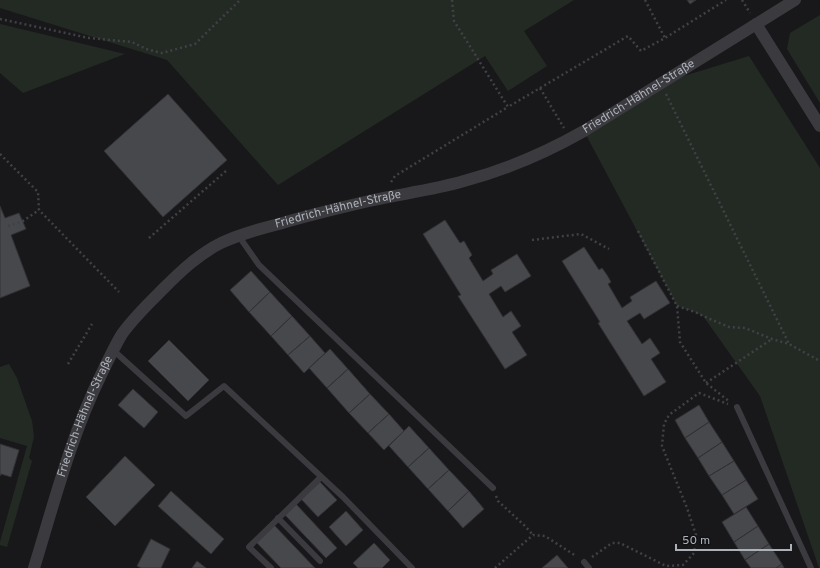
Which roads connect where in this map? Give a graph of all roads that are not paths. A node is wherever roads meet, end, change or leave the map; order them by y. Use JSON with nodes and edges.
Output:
{"nodes":[{"id":1,"x":795,"y":0,"type":"edge"},
{"id":2,"x":756,"y":24,"type":"junction"},
{"id":3,"x":820,"y":126,"type":"edge"},
{"id":4,"x":238,"y":235,"type":"junction"},
{"id":5,"x":113,"y":350,"type":"junction"},
{"id":6,"x":737,"y":407,"type":"road end"},
{"id":7,"x":322,"y":477,"type":"junction"},
{"id":8,"x":493,"y":488,"type":"road end"},
{"id":9,"x":278,"y":518,"type":"junction"},
{"id":10,"x":320,"y":561,"type":"dead end"},
{"id":11,"x":584,"y":562,"type":"road end"},
{"id":12,"x":34,"y":568,"type":"edge"},
{"id":13,"x":271,"y":568,"type":"edge"},
{"id":14,"x":412,"y":568,"type":"edge"},
{"id":15,"x":589,"y":568,"type":"edge"},
{"id":16,"x":812,"y":568,"type":"edge"}],
"edges":[{"from":1,"to":2,"type":"street","name":"Friedrich-Hähnel-Straße"},
{"from":2,"to":3,"type":"street"},
{"from":2,"to":4,"type":"street","name":"Friedrich-Hähnel-Straße"},
{"from":4,"to":5,"type":"street","name":"Friedrich-Hähnel-Straße"},
{"from":4,"to":8,"type":"lane"},
{"from":5,"to":7,"type":"lane"},
{"from":5,"to":12,"type":"street","name":"Friedrich-Hähnel-Straße"},
{"from":6,"to":16,"type":"lane"},
{"from":7,"to":9,"type":"lane"},
{"from":7,"to":14,"type":"lane"},
{"from":9,"to":10,"type":"lane"},
{"from":9,"to":13,"type":"lane"},
{"from":11,"to":15,"type":"lane"}]}
